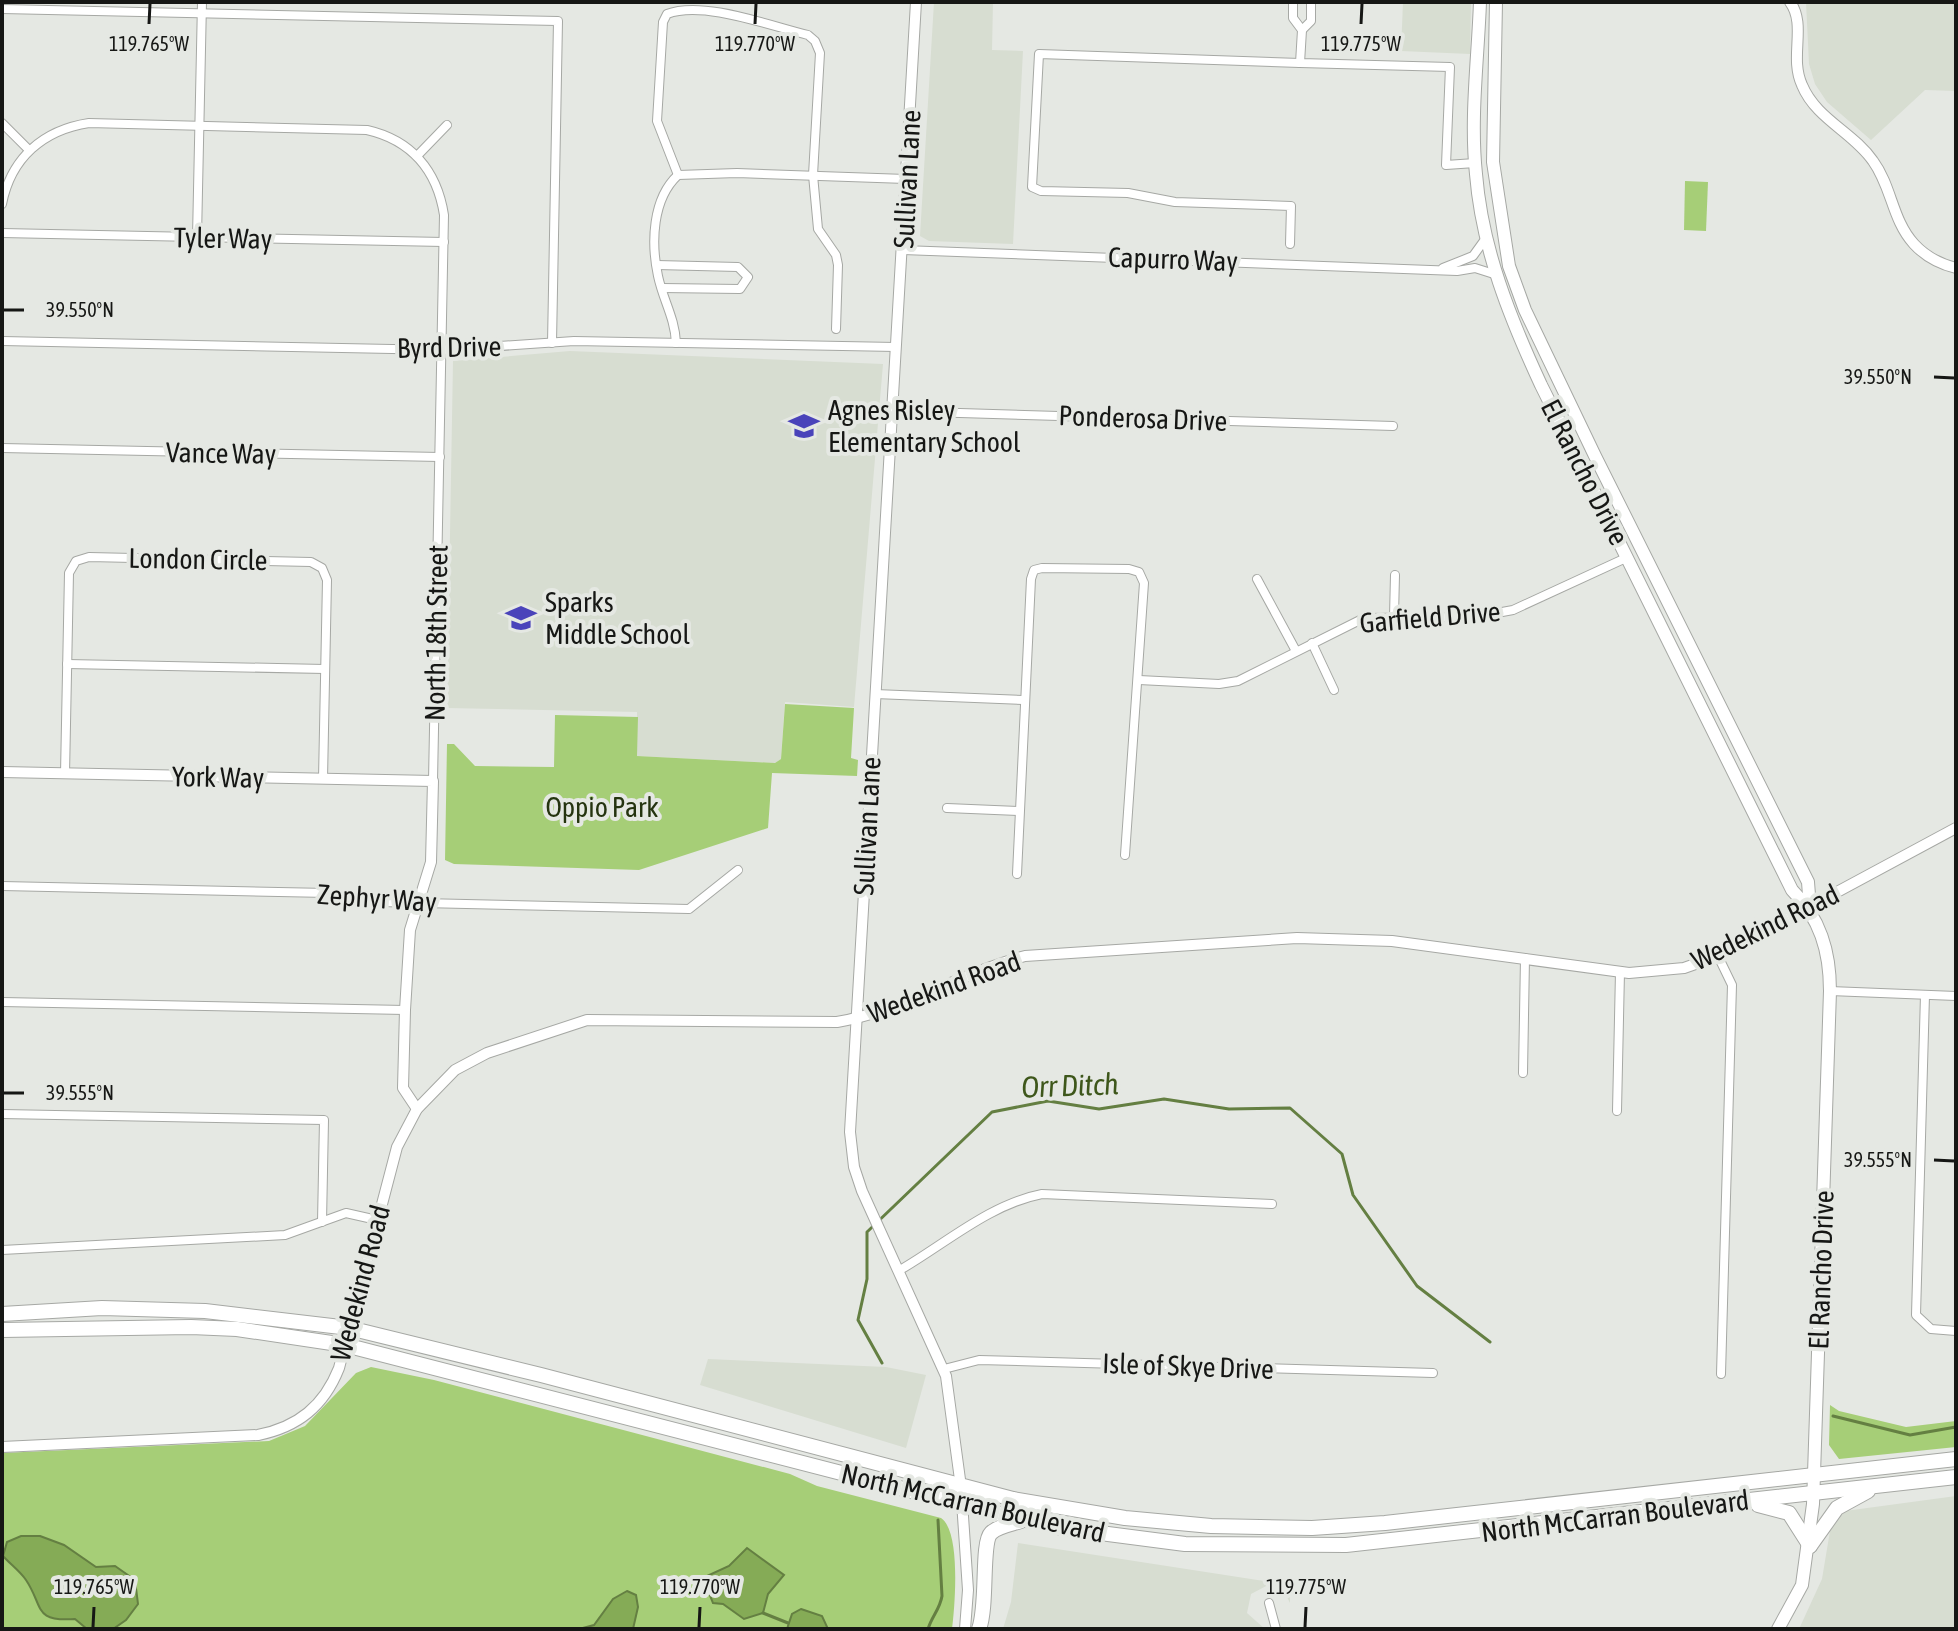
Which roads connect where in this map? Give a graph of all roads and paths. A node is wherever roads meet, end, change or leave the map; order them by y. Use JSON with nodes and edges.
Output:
{"nodes":[{"id":1,"x":202,"y":2,"type":"edge"},
{"id":2,"x":916,"y":2,"type":"edge"},
{"id":3,"x":1293,"y":2,"type":"edge"},
{"id":4,"x":1311,"y":2,"type":"edge"},
{"id":5,"x":1480,"y":2,"type":"edge"},
{"id":6,"x":1496,"y":2,"type":"edge"},
{"id":7,"x":1790,"y":2,"type":"edge"},
{"id":8,"x":2,"y":9,"type":"edge"},
{"id":9,"x":202,"y":13,"type":"junction"},
{"id":10,"x":1302,"y":30,"type":"junction"},
{"id":11,"x":1300,"y":63,"type":"junction"},
{"id":12,"x":2,"y":123,"type":"edge"},
{"id":13,"x":199,"y":125,"type":"junction"},
{"id":14,"x":447,"y":125,"type":"dead end"},
{"id":15,"x":29,"y":150,"type":"junction"},
{"id":16,"x":417,"y":156,"type":"junction"},
{"id":17,"x":1475,"y":163,"type":"junction"},
{"id":18,"x":678,"y":175,"type":"junction"},
{"id":19,"x":813,"y":175,"type":"junction"},
{"id":20,"x":906,"y":179,"type":"junction"},
{"id":21,"x":2,"y":204,"type":"edge"},
{"id":22,"x":1481,"y":212,"type":"junction"},
{"id":23,"x":2,"y":233,"type":"edge"},
{"id":24,"x":197,"y":237,"type":"junction"},
{"id":25,"x":1486,"y":238,"type":"junction"},
{"id":26,"x":444,"y":242,"type":"junction"},
{"id":27,"x":1290,"y":244,"type":"dead end"},
{"id":28,"x":1504,"y":249,"type":"junction"},
{"id":29,"x":903,"y":250,"type":"junction"},
{"id":30,"x":657,"y":265,"type":"junction"},
{"id":31,"x":1956,"y":268,"type":"edge"},
{"id":32,"x":1442,"y":269,"type":"junction"},
{"id":33,"x":1497,"y":275,"type":"junction"},
{"id":34,"x":662,"y":288,"type":"junction"},
{"id":35,"x":836,"y":329,"type":"dead end"},
{"id":36,"x":2,"y":341,"type":"edge"},
{"id":37,"x":552,"y":343,"type":"junction"},
{"id":38,"x":676,"y":343,"type":"junction"},
{"id":39,"x":896,"y":347,"type":"junction"},
{"id":40,"x":442,"y":350,"type":"junction"},
{"id":41,"x":893,"y":411,"type":"junction"},
{"id":42,"x":1393,"y":426,"type":"dead end"},
{"id":43,"x":2,"y":448,"type":"edge"},
{"id":44,"x":440,"y":457,"type":"junction"},
{"id":45,"x":1628,"y":557,"type":"junction"},
{"id":46,"x":1395,"y":575,"type":"dead end"},
{"id":47,"x":1257,"y":579,"type":"dead end"},
{"id":48,"x":1394,"y":616,"type":"junction"},
{"id":49,"x":1312,"y":643,"type":"junction"},
{"id":50,"x":1296,"y":651,"type":"junction"},
{"id":51,"x":67,"y":664,"type":"junction"},
{"id":52,"x":325,"y":669,"type":"junction"},
{"id":53,"x":1139,"y":680,"type":"junction"},
{"id":54,"x":1334,"y":690,"type":"dead end"},
{"id":55,"x":875,"y":694,"type":"junction"},
{"id":56,"x":1023,"y":700,"type":"junction"},
{"id":57,"x":2,"y":772,"type":"edge"},
{"id":58,"x":65,"y":774,"type":"junction"},
{"id":59,"x":323,"y":779,"type":"junction"},
{"id":60,"x":433,"y":781,"type":"junction"},
{"id":61,"x":947,"y":808,"type":"dead end"},
{"id":62,"x":1019,"y":811,"type":"junction"},
{"id":63,"x":1956,"y":828,"type":"edge"},
{"id":64,"x":1125,"y":855,"type":"dead end"},
{"id":65,"x":738,"y":870,"type":"dead end"},
{"id":66,"x":1017,"y":874,"type":"dead end"},
{"id":67,"x":2,"y":886,"type":"edge"},
{"id":68,"x":420,"y":903,"type":"junction"},
{"id":69,"x":1810,"y":908,"type":"junction"},
{"id":70,"x":1718,"y":956,"type":"junction"},
{"id":71,"x":1525,"y":958,"type":"junction"},
{"id":72,"x":1620,"y":972,"type":"junction"},
{"id":73,"x":1830,"y":991,"type":"junction"},
{"id":74,"x":1925,"y":995,"type":"junction"},
{"id":75,"x":1956,"y":996,"type":"edge"},
{"id":76,"x":2,"y":1002,"type":"edge"},
{"id":77,"x":405,"y":1010,"type":"junction"},
{"id":78,"x":857,"y":1018,"type":"junction"},
{"id":79,"x":1523,"y":1073,"type":"dead end"},
{"id":80,"x":417,"y":1109,"type":"junction"},
{"id":81,"x":1617,"y":1111,"type":"dead end"},
{"id":82,"x":2,"y":1114,"type":"edge"},
{"id":83,"x":1272,"y":1204,"type":"dead end"},
{"id":84,"x":377,"y":1220,"type":"junction"},
{"id":85,"x":322,"y":1222,"type":"junction"},
{"id":86,"x":2,"y":1250,"type":"edge"},
{"id":87,"x":900,"y":1270,"type":"junction"},
{"id":88,"x":2,"y":1314,"type":"edge"},
{"id":89,"x":349,"y":1328,"type":"junction"},
{"id":90,"x":2,"y":1330,"type":"edge"},
{"id":91,"x":1956,"y":1331,"type":"edge"},
{"id":92,"x":345,"y":1345,"type":"junction"},
{"id":93,"x":944,"y":1369,"type":"junction"},
{"id":94,"x":1433,"y":1373,"type":"dead end"},
{"id":95,"x":1721,"y":1374,"type":"dead end"},
{"id":96,"x":2,"y":1447,"type":"edge"},
{"id":97,"x":1956,"y":1459,"type":"edge"},
{"id":98,"x":1815,"y":1476,"type":"junction"},
{"id":99,"x":1956,"y":1477,"type":"edge"},
{"id":100,"x":1883,"y":1486,"type":"junction"},
{"id":101,"x":961,"y":1487,"type":"junction"},
{"id":102,"x":1813,"y":1493,"type":"junction"},
{"id":103,"x":1739,"y":1502,"type":"junction"},
{"id":104,"x":963,"y":1505,"type":"junction"},
{"id":105,"x":1024,"y":1520,"type":"junction"},
{"id":106,"x":1810,"y":1546,"type":"junction"},
{"id":107,"x":1269,"y":1603,"type":"dead end"},
{"id":108,"x":965,"y":1629,"type":"edge"},
{"id":109,"x":979,"y":1629,"type":"edge"},
{"id":110,"x":1276,"y":1629,"type":"edge"},
{"id":111,"x":1778,"y":1629,"type":"edge"}],
"edges":[{"from":1,"to":9,"type":"street"},
{"from":2,"to":20,"type":"street","name":"Sullivan Lane"},
{"from":3,"to":10,"type":"street"},
{"from":4,"to":10,"type":"street"},
{"from":5,"to":17,"type":"main road","name":"El Rancho Drive"},
{"from":6,"to":28,"type":"main road","name":"El Rancho Drive"},
{"from":7,"to":31,"type":"street"},
{"from":8,"to":9,"type":"street"},
{"from":9,"to":13,"type":"street"},
{"from":9,"to":37,"type":"street"},
{"from":10,"to":11,"type":"street"},
{"from":11,"to":17,"type":"street"},
{"from":11,"to":27,"type":"street"},
{"from":12,"to":15,"type":"street"},
{"from":13,"to":15,"type":"street"},
{"from":13,"to":16,"type":"street"},
{"from":13,"to":24,"type":"street"},
{"from":14,"to":16,"type":"street"},
{"from":15,"to":21,"type":"street"},
{"from":16,"to":26,"type":"street","name":"North 18th Street"},
{"from":17,"to":22,"type":"main road","name":"El Rancho Drive"},
{"from":18,"to":19,"type":"street"},
{"from":18,"to":19,"type":"street"},
{"from":18,"to":30,"type":"street"},
{"from":19,"to":20,"type":"street"},
{"from":19,"to":35,"type":"street"},
{"from":20,"to":29,"type":"street","name":"Sullivan Lane"},
{"from":22,"to":25,"type":"main road","name":"El Rancho Drive"},
{"from":22,"to":28,"type":"main road"},
{"from":23,"to":24,"type":"street","name":"Tyler Way"},
{"from":24,"to":26,"type":"street","name":"Tyler Way"},
{"from":25,"to":32,"type":"street","name":"Capurro Way"},
{"from":25,"to":33,"type":"main road","name":"El Rancho Drive"},
{"from":26,"to":40,"type":"street","name":"North 18th Street"},
{"from":28,"to":69,"type":"main road","name":"El Rancho Drive"},
{"from":29,"to":32,"type":"street","name":"Capurro Way"},
{"from":29,"to":39,"type":"street","name":"Sullivan Lane"},
{"from":30,"to":34,"type":"street"},
{"from":30,"to":34,"type":"street"},
{"from":32,"to":33,"type":"street","name":"Capurro Way"},
{"from":33,"to":45,"type":"main road","name":"El Rancho Drive"},
{"from":34,"to":38,"type":"street"},
{"from":36,"to":40,"type":"street","name":"Byrd Drive"},
{"from":37,"to":38,"type":"street","name":"Byrd Drive"},
{"from":37,"to":40,"type":"street","name":"Byrd Drive"},
{"from":38,"to":39,"type":"street","name":"Byrd Drive"},
{"from":39,"to":41,"type":"street","name":"Sullivan Lane"},
{"from":40,"to":44,"type":"street","name":"North 18th Street"},
{"from":41,"to":42,"type":"street","name":"Ponderosa Drive"},
{"from":41,"to":55,"type":"street","name":"Sullivan Lane"},
{"from":43,"to":44,"type":"street","name":"Vance Way"},
{"from":44,"to":60,"type":"street","name":"North 18th Street"},
{"from":45,"to":48,"type":"street","name":"Garfield Drive"},
{"from":45,"to":69,"type":"main road","name":"El Rancho Drive"},
{"from":46,"to":48,"type":"street"},
{"from":47,"to":50,"type":"street"},
{"from":48,"to":49,"type":"street","name":"Garfield Drive"},
{"from":49,"to":50,"type":"street","name":"Garfield Drive"},
{"from":49,"to":54,"type":"street"},
{"from":50,"to":53,"type":"street","name":"Garfield Drive"},
{"from":51,"to":52,"type":"street"},
{"from":51,"to":52,"type":"street","name":"London Circle"},
{"from":51,"to":58,"type":"street","name":"London Circle"},
{"from":52,"to":59,"type":"street","name":"London Circle"},
{"from":53,"to":56,"type":"street"},
{"from":53,"to":64,"type":"street"},
{"from":55,"to":56,"type":"street"},
{"from":55,"to":78,"type":"street","name":"Sullivan Lane"},
{"from":56,"to":62,"type":"street"},
{"from":57,"to":58,"type":"street","name":"York Way"},
{"from":58,"to":59,"type":"street","name":"York Way"},
{"from":59,"to":60,"type":"street","name":"York Way"},
{"from":60,"to":68,"type":"street","name":"North 18th Street"},
{"from":61,"to":62,"type":"street"},
{"from":62,"to":66,"type":"street"},
{"from":63,"to":69,"type":"street","name":"Wedekind Road"},
{"from":65,"to":68,"type":"street","name":"Zephyr Way"},
{"from":67,"to":68,"type":"street","name":"Zephyr Way"},
{"from":68,"to":77,"type":"street","name":"North 18th Street"},
{"from":69,"to":70,"type":"street","name":"Wedekind Road"},
{"from":69,"to":73,"type":"main road","name":"El Rancho Drive"},
{"from":70,"to":72,"type":"street","name":"Wedekind Road"},
{"from":70,"to":95,"type":"street"},
{"from":71,"to":72,"type":"street","name":"Wedekind Road"},
{"from":71,"to":78,"type":"street","name":"Wedekind Road"},
{"from":71,"to":79,"type":"street"},
{"from":72,"to":81,"type":"street"},
{"from":73,"to":74,"type":"street"},
{"from":73,"to":98,"type":"main road","name":"El Rancho Drive"},
{"from":74,"to":75,"type":"street"},
{"from":74,"to":91,"type":"street"},
{"from":76,"to":77,"type":"street"},
{"from":77,"to":80,"type":"street","name":"North 18th Street"},
{"from":78,"to":80,"type":"street","name":"Wedekind Road"},
{"from":78,"to":87,"type":"street","name":"Sullivan Lane"},
{"from":80,"to":84,"type":"street","name":"Wedekind Road"},
{"from":82,"to":85,"type":"street"},
{"from":83,"to":87,"type":"street"},
{"from":84,"to":85,"type":"street"},
{"from":84,"to":89,"type":"street","name":"Wedekind Road"},
{"from":85,"to":86,"type":"street"},
{"from":87,"to":93,"type":"street","name":"Sullivan Lane"},
{"from":88,"to":89,"type":"main road","name":"North McCarran Boulevard"},
{"from":89,"to":92,"type":"street","name":"Wedekind Road"},
{"from":89,"to":101,"type":"main road","name":"North McCarran Boulevard"},
{"from":90,"to":92,"type":"main road","name":"North McCarran Boulevard"},
{"from":92,"to":96,"type":"street","name":"Wedekind Road"},
{"from":92,"to":104,"type":"main road","name":"North McCarran Boulevard"},
{"from":93,"to":94,"type":"street","name":"Isle of Skye Drive"},
{"from":93,"to":101,"type":"street","name":"Sullivan Lane"},
{"from":97,"to":98,"type":"main road","name":"North McCarran Boulevard"},
{"from":98,"to":101,"type":"main road","name":"North McCarran Boulevard"},
{"from":98,"to":102,"type":"main road","name":"El Rancho Drive"},
{"from":99,"to":100,"type":"main road","name":"North McCarran Boulevard"},
{"from":100,"to":102,"type":"main road","name":"North McCarran Boulevard"},
{"from":100,"to":106,"type":"main road"},
{"from":101,"to":104,"type":"street","name":"Sullivan Lane"},
{"from":102,"to":103,"type":"main road","name":"North McCarran Boulevard"},
{"from":102,"to":106,"type":"main road","name":"El Rancho Drive"},
{"from":103,"to":105,"type":"main road","name":"North McCarran Boulevard"},
{"from":103,"to":106,"type":"main road"},
{"from":104,"to":105,"type":"main road","name":"North McCarran Boulevard"},
{"from":104,"to":108,"type":"street","name":"Sullivan Lane"},
{"from":105,"to":109,"type":"main road"},
{"from":106,"to":111,"type":"main road","name":"El Rancho Drive"},
{"from":107,"to":110,"type":"street"}]}
